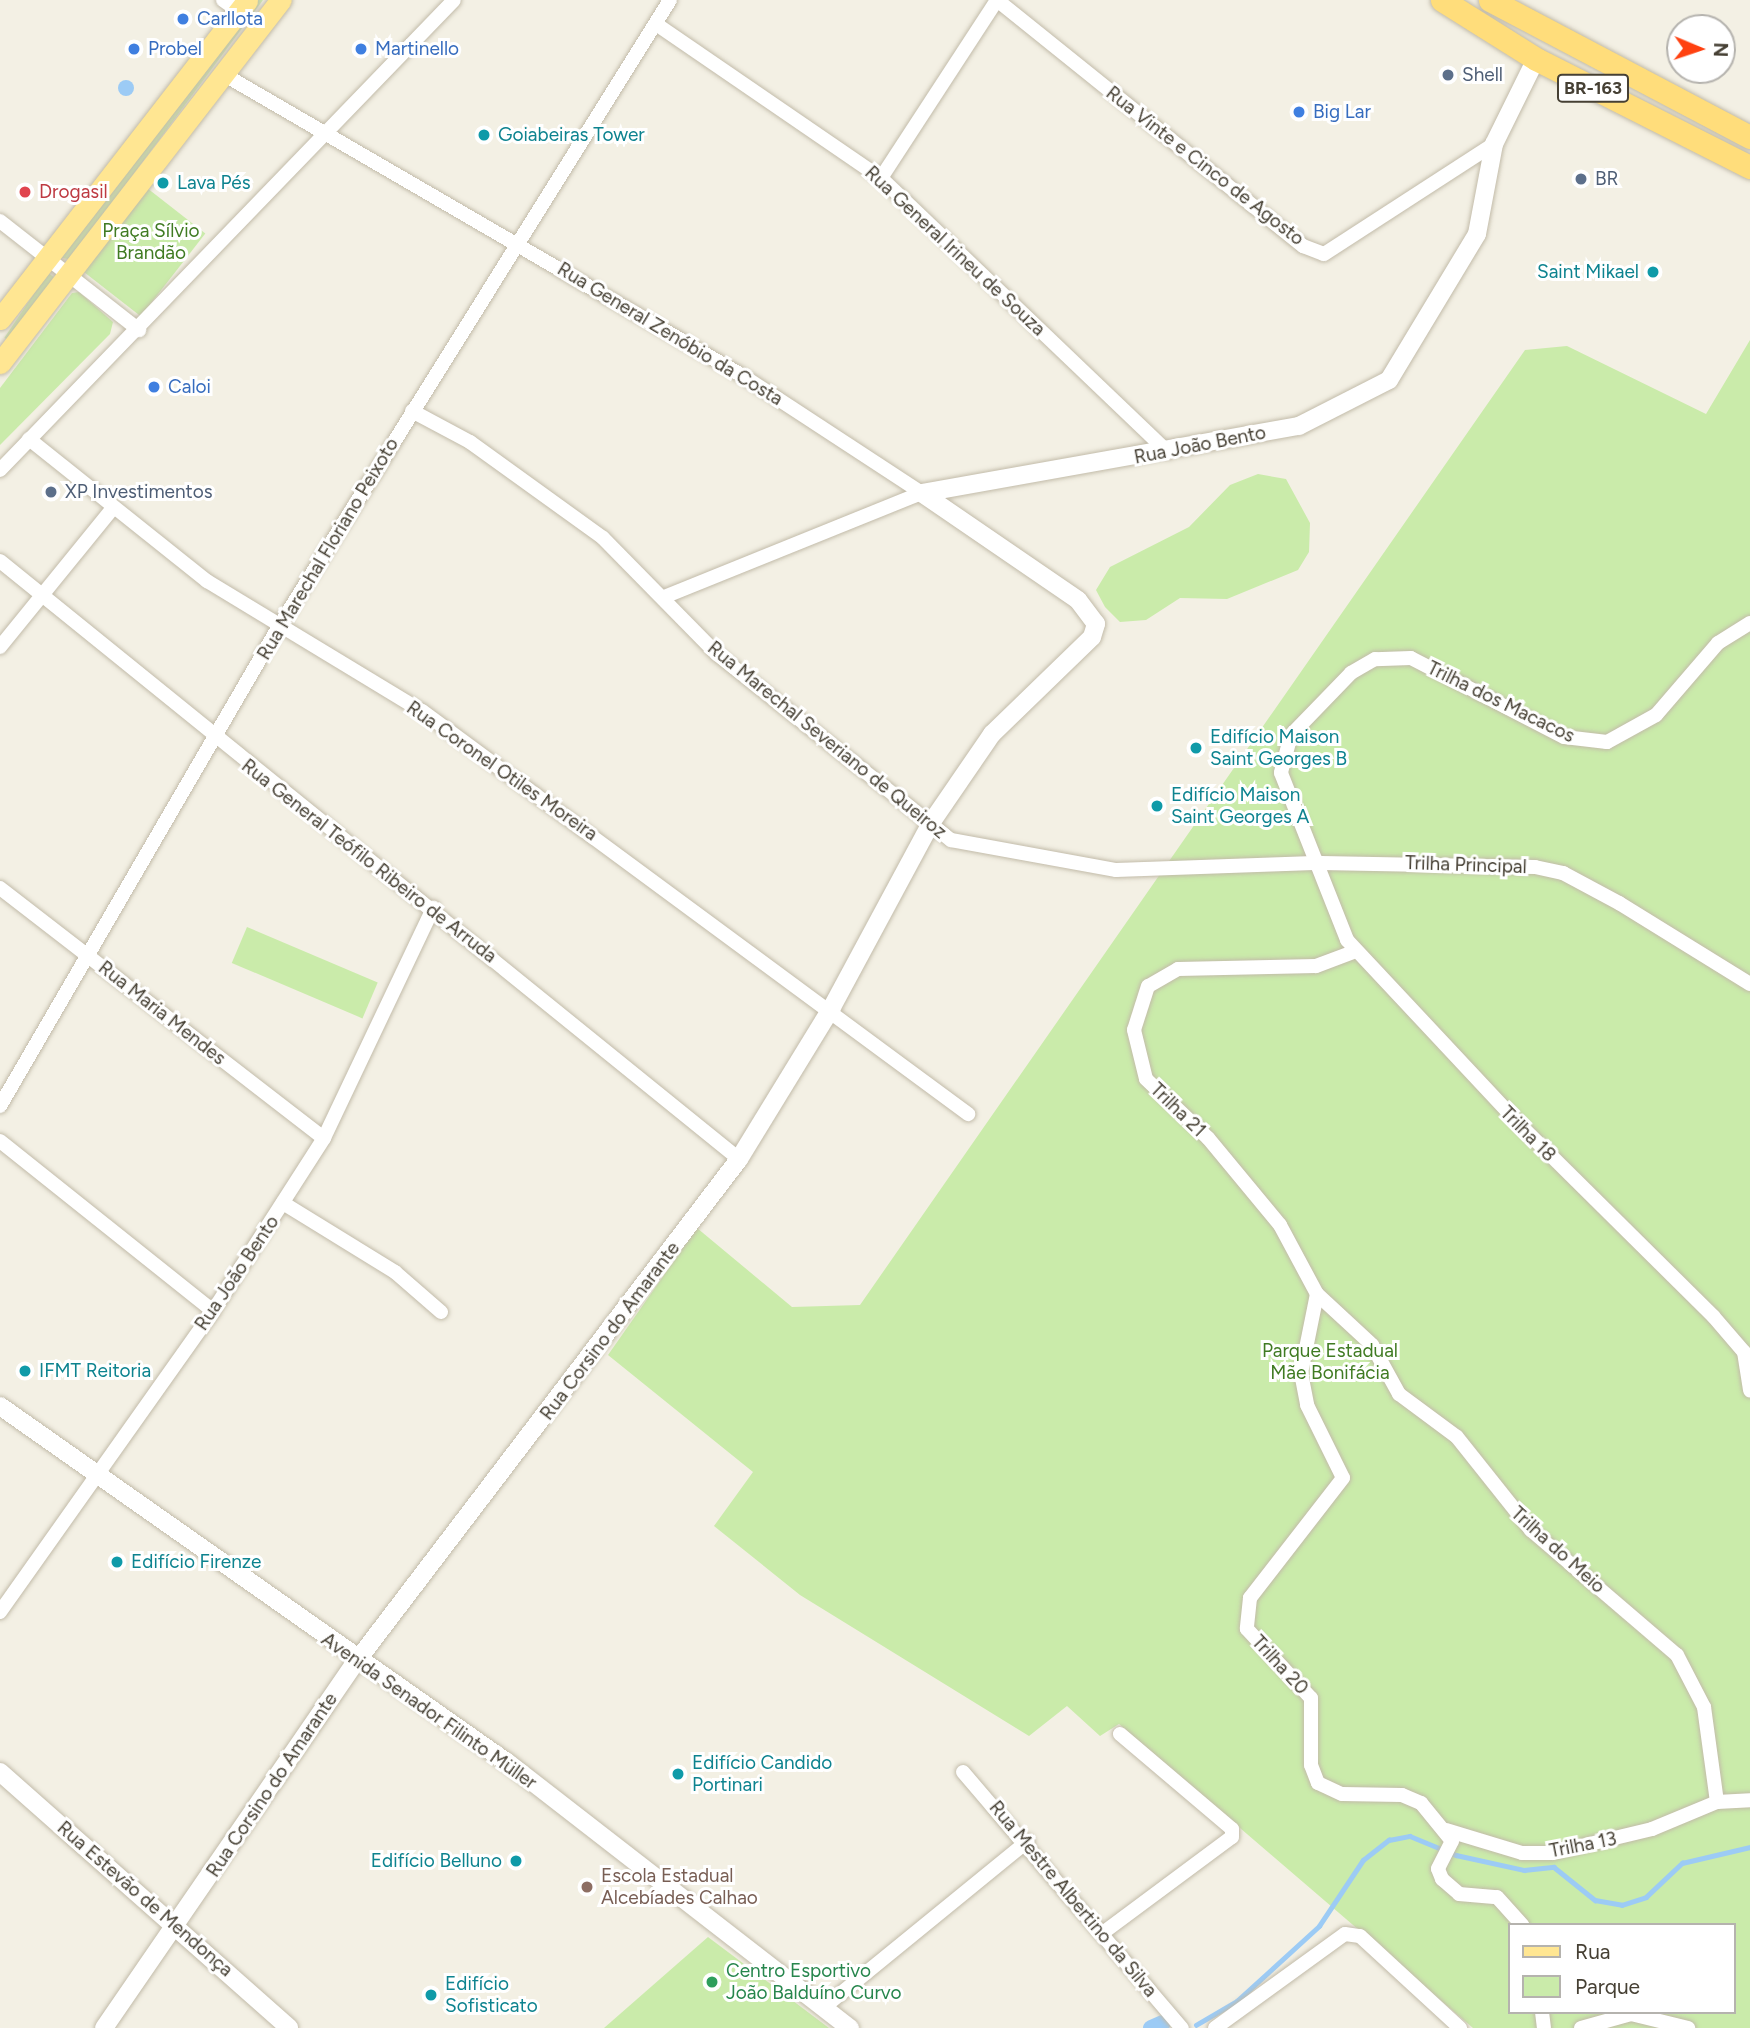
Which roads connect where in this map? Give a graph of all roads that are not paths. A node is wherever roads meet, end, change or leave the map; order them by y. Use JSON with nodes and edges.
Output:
{"nodes":[{"id":1,"x":281,"y":0,"type":"edge"},
{"id":2,"x":454,"y":0,"type":"edge"},
{"id":3,"x":670,"y":0,"type":"edge"},
{"id":4,"x":997,"y":0,"type":"edge"},
{"id":5,"x":1442,"y":0,"type":"edge"},
{"id":6,"x":1490,"y":0,"type":"edge"},
{"id":7,"x":236,"y":4,"type":"edge"},
{"id":8,"x":656,"y":24,"type":"junction"},
{"id":9,"x":1536,"y":58,"type":"junction"},
{"id":10,"x":223,"y":74,"type":"junction"},
{"id":11,"x":327,"y":135,"type":"junction"},
{"id":12,"x":1750,"y":137,"type":"edge"},
{"id":13,"x":1494,"y":144,"type":"junction"},
{"id":14,"x":1750,"y":167,"type":"edge"},
{"id":15,"x":881,"y":178,"type":"junction"},
{"id":16,"x":0,"y":221,"type":"edge"},
{"id":17,"x":520,"y":243,"type":"junction"},
{"id":18,"x":48,"y":256,"type":"junction"},
{"id":19,"x":69,"y":272,"type":"junction"},
{"id":20,"x":0,"y":319,"type":"edge"},
{"id":21,"x":139,"y":330,"type":"junction"},
{"id":22,"x":0,"y":363,"type":"edge"},
{"id":23,"x":412,"y":411,"type":"junction"},
{"id":24,"x":29,"y":439,"type":"junction"},
{"id":25,"x":1168,"y":452,"type":"junction"},
{"id":26,"x":0,"y":470,"type":"edge"},
{"id":27,"x":922,"y":493,"type":"junction"},
{"id":28,"x":113,"y":508,"type":"junction"},
{"id":29,"x":0,"y":561,"type":"edge"},
{"id":30,"x":41,"y":597,"type":"junction"},
{"id":31,"x":664,"y":597,"type":"junction"},
{"id":32,"x":1750,"y":623,"type":"edge"},
{"id":33,"x":1096,"y":624,"type":"joint"},
{"id":34,"x":278,"y":628,"type":"junction"},
{"id":35,"x":0,"y":647,"type":"edge"},
{"id":36,"x":215,"y":741,"type":"junction"},
{"id":37,"x":931,"y":823,"type":"junction"},
{"id":38,"x":1321,"y":863,"type":"junction"},
{"id":39,"x":1151,"y":871,"type":"joint"},
{"id":40,"x":0,"y":888,"type":"edge"},
{"id":41,"x":433,"y":908,"type":"junction"},
{"id":42,"x":1356,"y":951,"type":"junction"},
{"id":43,"x":89,"y":956,"type":"junction"},
{"id":44,"x":1750,"y":984,"type":"edge"},
{"id":45,"x":832,"y":1007,"type":"junction"},
{"id":46,"x":0,"y":1106,"type":"edge"},
{"id":47,"x":968,"y":1114,"type":"dead end"},
{"id":48,"x":324,"y":1138,"type":"junction"},
{"id":49,"x":0,"y":1141,"type":"edge"},
{"id":50,"x":739,"y":1159,"type":"junction"},
{"id":51,"x":284,"y":1203,"type":"junction"},
{"id":52,"x":1317,"y":1294,"type":"junction"},
{"id":53,"x":212,"y":1311,"type":"junction"},
{"id":54,"x":441,"y":1312,"type":"dead end"},
{"id":55,"x":1750,"y":1391,"type":"edge"},
{"id":56,"x":0,"y":1406,"type":"edge"},
{"id":57,"x":95,"y":1476,"type":"junction"},
{"id":58,"x":0,"y":1612,"type":"edge"},
{"id":59,"x":356,"y":1662,"type":"junction"},
{"id":60,"x":1120,"y":1734,"type":"dead end"},
{"id":61,"x":0,"y":1772,"type":"edge"},
{"id":62,"x":963,"y":1772,"type":"dead end"},
{"id":63,"x":1750,"y":1800,"type":"edge"},
{"id":64,"x":1717,"y":1802,"type":"junction"},
{"id":65,"x":1449,"y":1836,"type":"junction"},
{"id":66,"x":1028,"y":1841,"type":"junction"},
{"id":67,"x":1520,"y":1923,"type":"edge"},
{"id":68,"x":176,"y":1926,"type":"junction"},
{"id":69,"x":1104,"y":1932,"type":"junction"},
{"id":70,"x":823,"y":2008,"type":"junction"},
{"id":71,"x":104,"y":2028,"type":"edge"},
{"id":72,"x":289,"y":2028,"type":"edge"},
{"id":73,"x":850,"y":2028,"type":"edge"},
{"id":74,"x":1182,"y":2028,"type":"edge"},
{"id":75,"x":1215,"y":2028,"type":"edge"},
{"id":76,"x":1460,"y":2028,"type":"edge"},
{"id":77,"x":1581,"y":2028,"type":"edge"},
{"id":78,"x":1688,"y":2028,"type":"edge"}],
"edges":[{"from":1,"to":10,"type":"main road"},
{"from":2,"to":11,"type":"street"},
{"from":3,"to":8,"type":"street","name":"Rua Marechal Floriano Peixoto"},
{"from":4,"to":13,"type":"street","name":"Rua Vinte e Cinco de Agosto"},
{"from":4,"to":15,"type":"street"},
{"from":5,"to":9,"type":"highway","number":"BR-163"},
{"from":6,"to":12,"type":"highway","number":"BR-163"},
{"from":7,"to":18,"type":"main road"},
{"from":8,"to":15,"type":"street","name":"Rua General Irineu de Souza"},
{"from":8,"to":17,"type":"street","name":"Rua Marechal Floriano Peixoto"},
{"from":9,"to":13,"type":"street","name":"Rua João Bento"},
{"from":9,"to":14,"type":"highway","number":"BR-163"},
{"from":10,"to":11,"type":"street","name":"Rua General Zenóbio da Costa"},
{"from":10,"to":19,"type":"main road"},
{"from":11,"to":17,"type":"street","name":"Rua General Zenóbio da Costa"},
{"from":11,"to":21,"type":"street"},
{"from":13,"to":25,"type":"street","name":"Rua João Bento"},
{"from":15,"to":25,"type":"street","name":"Rua General Irineu de Souza"},
{"from":16,"to":18,"type":"street"},
{"from":17,"to":23,"type":"street","name":"Rua Marechal Floriano Peixoto"},
{"from":17,"to":27,"type":"street","name":"Rua General Zenóbio da Costa"},
{"from":18,"to":19,"type":"street"},
{"from":18,"to":20,"type":"main road"},
{"from":19,"to":21,"type":"street"},
{"from":19,"to":22,"type":"main road"},
{"from":21,"to":24,"type":"street"},
{"from":23,"to":31,"type":"street","name":"Rua Marechal Severiano de Queiroz"},
{"from":23,"to":34,"type":"street","name":"Rua Marechal Floriano Peixoto"},
{"from":24,"to":26,"type":"street"},
{"from":24,"to":28,"type":"street","name":"Rua Coronel Otiles Moreira"},
{"from":25,"to":27,"type":"street","name":"Rua João Bento"},
{"from":27,"to":31,"type":"street","name":"Rua João Bento"},
{"from":27,"to":33,"type":"street","name":"Rua General Zenóbio da Costa"},
{"from":28,"to":30,"type":"street"},
{"from":28,"to":34,"type":"street","name":"Rua Coronel Otiles Moreira"},
{"from":29,"to":30,"type":"street","name":"Rua General Teófilo Ribeiro de Arruda"},
{"from":30,"to":35,"type":"street"},
{"from":30,"to":36,"type":"street","name":"Rua General Teófilo Ribeiro de Arruda"},
{"from":31,"to":37,"type":"street","name":"Rua Marechal Severiano de Queiroz"},
{"from":32,"to":38,"type":"street","name":"Trilha dos Macacos"},
{"from":33,"to":37,"type":"street","name":"Rua Corsino do Amarante"},
{"from":34,"to":36,"type":"street","name":"Rua Marechal Floriano Peixoto"},
{"from":34,"to":45,"type":"street","name":"Rua Coronel Otiles Moreira"},
{"from":36,"to":41,"type":"street","name":"Rua General Teófilo Ribeiro de Arruda"},
{"from":36,"to":43,"type":"street","name":"Rua Marechal Floriano Peixoto"},
{"from":37,"to":39,"type":"street","name":"Rua Marechal Severiano de Queiroz"},
{"from":37,"to":45,"type":"street","name":"Rua Corsino do Amarante"},
{"from":38,"to":39,"type":"street","name":"Trilha Principal"},
{"from":38,"to":42,"type":"street","name":"Trilha 18"},
{"from":38,"to":44,"type":"street","name":"Trilha Principal"},
{"from":40,"to":43,"type":"street","name":"Rua Maria Mendes"},
{"from":41,"to":48,"type":"street","name":"Rua João Bento"},
{"from":41,"to":50,"type":"street","name":"Rua General Teófilo Ribeiro de Arruda"},
{"from":42,"to":52,"type":"street","name":"Trilha 21"},
{"from":42,"to":55,"type":"street","name":"Trilha 18"},
{"from":43,"to":46,"type":"street","name":"Rua Marechal Floriano Peixoto"},
{"from":43,"to":48,"type":"street","name":"Rua Maria Mendes"},
{"from":45,"to":47,"type":"street","name":"Rua Coronel Otiles Moreira"},
{"from":45,"to":50,"type":"street","name":"Rua Corsino do Amarante"},
{"from":48,"to":51,"type":"street","name":"Rua João Bento"},
{"from":49,"to":53,"type":"street"},
{"from":50,"to":59,"type":"street","name":"Rua Corsino do Amarante"},
{"from":51,"to":53,"type":"street","name":"Rua João Bento"},
{"from":51,"to":54,"type":"street"},
{"from":52,"to":64,"type":"street","name":"Trilha do Meio"},
{"from":52,"to":65,"type":"street","name":"Trilha 20"},
{"from":53,"to":57,"type":"street","name":"Rua João Bento"},
{"from":56,"to":57,"type":"street","name":"Avenida Senador Filinto Müller"},
{"from":57,"to":58,"type":"street","name":"Rua João Bento"},
{"from":57,"to":59,"type":"street","name":"Avenida Senador Filinto Müller"},
{"from":59,"to":68,"type":"street","name":"Rua Corsino do Amarante"},
{"from":59,"to":70,"type":"street","name":"Avenida Senador Filinto Müller"},
{"from":60,"to":69,"type":"street"},
{"from":61,"to":68,"type":"street","name":"Rua Estevão de Mendonça"},
{"from":62,"to":66,"type":"street","name":"Rua Mestre Albertino da Silva"},
{"from":63,"to":64,"type":"street","name":"Trilha 13"},
{"from":64,"to":65,"type":"street","name":"Trilha 13"},
{"from":65,"to":67,"type":"street"},
{"from":66,"to":69,"type":"street","name":"Rua Mestre Albertino da Silva"},
{"from":66,"to":70,"type":"street"},
{"from":68,"to":71,"type":"street","name":"Rua Corsino do Amarante"},
{"from":68,"to":72,"type":"street","name":"Rua Estevão de Mendonça"},
{"from":69,"to":74,"type":"street","name":"Rua Mestre Albertino da Silva"},
{"from":70,"to":73,"type":"street","name":"Avenida Senador Filinto Müller"},
{"from":75,"to":76,"type":"street"},
{"from":77,"to":78,"type":"street"}]}
